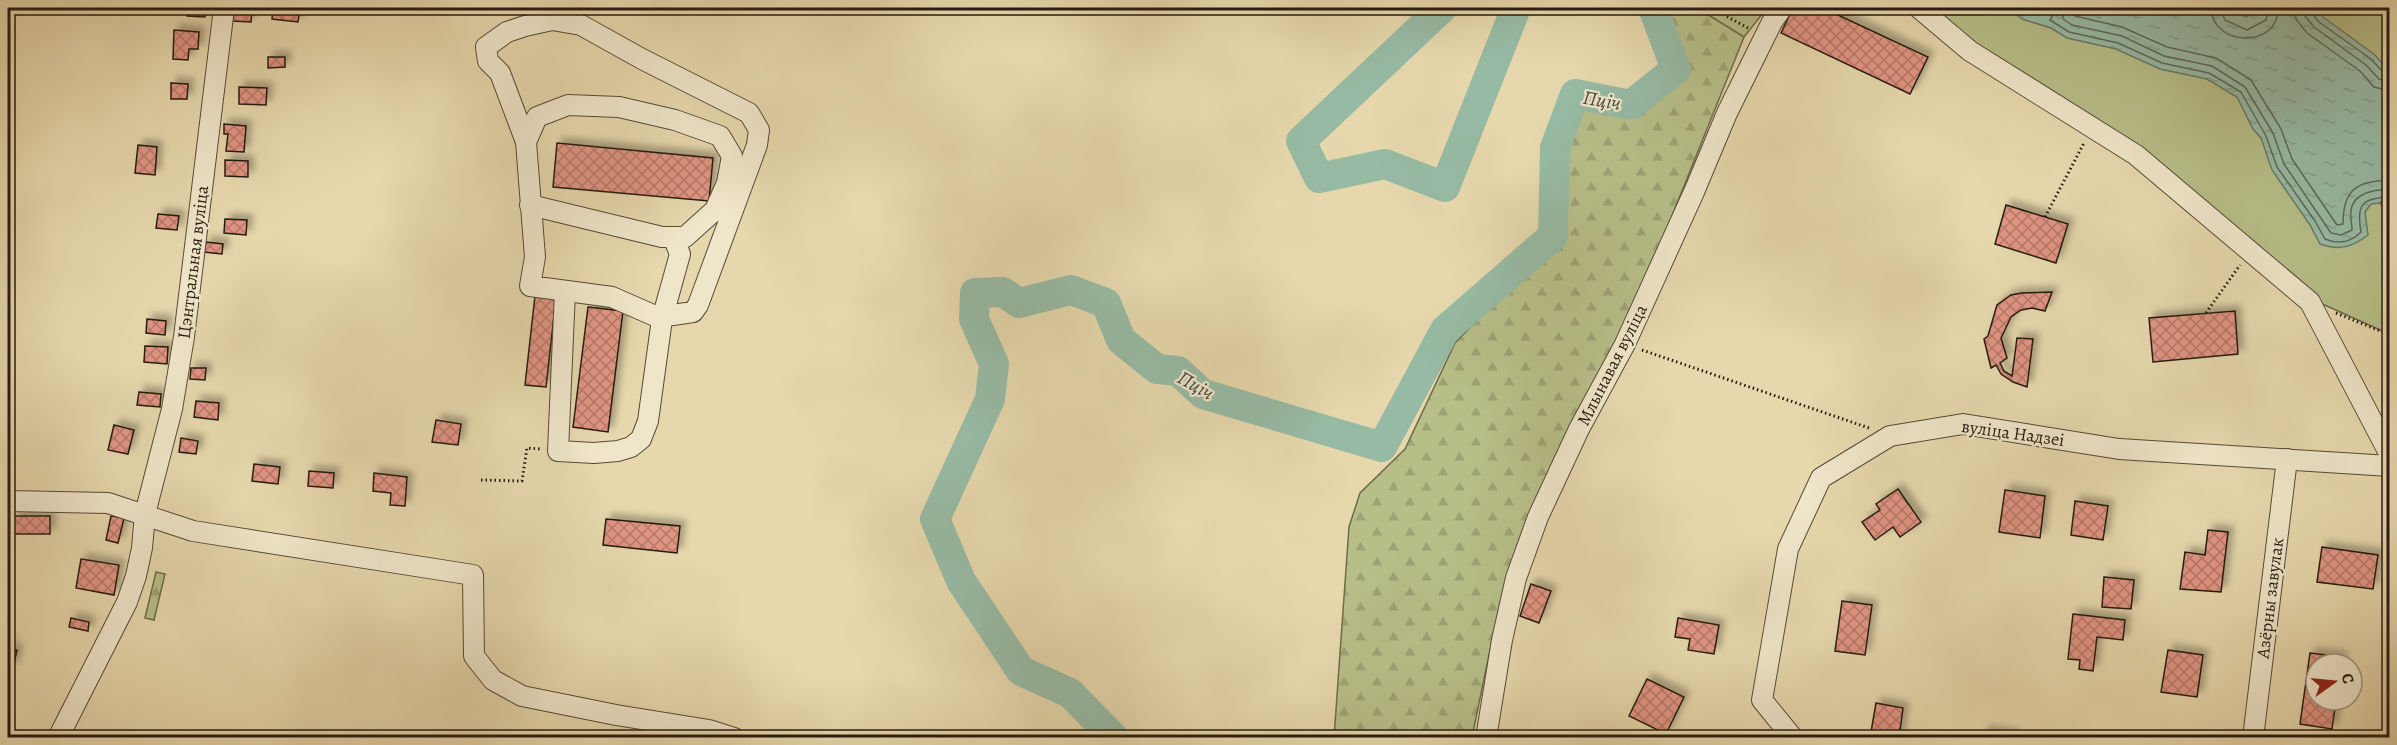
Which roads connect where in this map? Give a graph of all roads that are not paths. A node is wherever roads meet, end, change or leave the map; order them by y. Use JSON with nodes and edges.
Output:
{"nodes":[{"id":1,"x":224,"y":8,"type":"edge"},
{"id":2,"x":1782,"y":8,"type":"edge"},
{"id":3,"x":1919,"y":8,"type":"edge"},
{"id":4,"x":526,"y":142,"type":"junction"},
{"id":5,"x":530,"y":205,"type":"junction"},
{"id":6,"x":673,"y":237,"type":"junction"},
{"id":7,"x":565,"y":291,"type":"junction"},
{"id":8,"x":662,"y":319,"type":"junction"},
{"id":9,"x":2390,"y":454,"type":"edge"},
{"id":10,"x":2287,"y":459,"type":"junction"},
{"id":11,"x":2390,"y":466,"type":"edge"},
{"id":12,"x":8,"y":501,"type":"edge"},
{"id":13,"x":145,"y":514,"type":"junction"},
{"id":14,"x":58,"y":738,"type":"edge"},
{"id":15,"x":734,"y":738,"type":"edge"},
{"id":16,"x":1486,"y":738,"type":"edge"},
{"id":17,"x":1793,"y":738,"type":"edge"},
{"id":18,"x":2253,"y":738,"type":"edge"}],
"edges":[{"from":1,"to":13,"type":"street","name":"Цэнтральная вуліца"},
{"from":2,"to":16,"type":"street","name":"Млынавая вуліца"},
{"from":3,"to":9,"type":"street"},
{"from":4,"to":5,"type":"street"},
{"from":4,"to":6,"type":"street"},
{"from":4,"to":8,"type":"street"},
{"from":5,"to":6,"type":"street"},
{"from":5,"to":7,"type":"street"},
{"from":6,"to":8,"type":"street"},
{"from":7,"to":8,"type":"street"},
{"from":7,"to":8,"type":"street"},
{"from":10,"to":11,"type":"street","name":"вуліца Надзеі"},
{"from":10,"to":17,"type":"street","name":"вуліца Надзеі"},
{"from":10,"to":18,"type":"street","name":"Азёрны завулак"},
{"from":12,"to":13,"type":"street"},
{"from":13,"to":14,"type":"street","name":"Цэнтральная вуліца"},
{"from":13,"to":15,"type":"street"}]}
